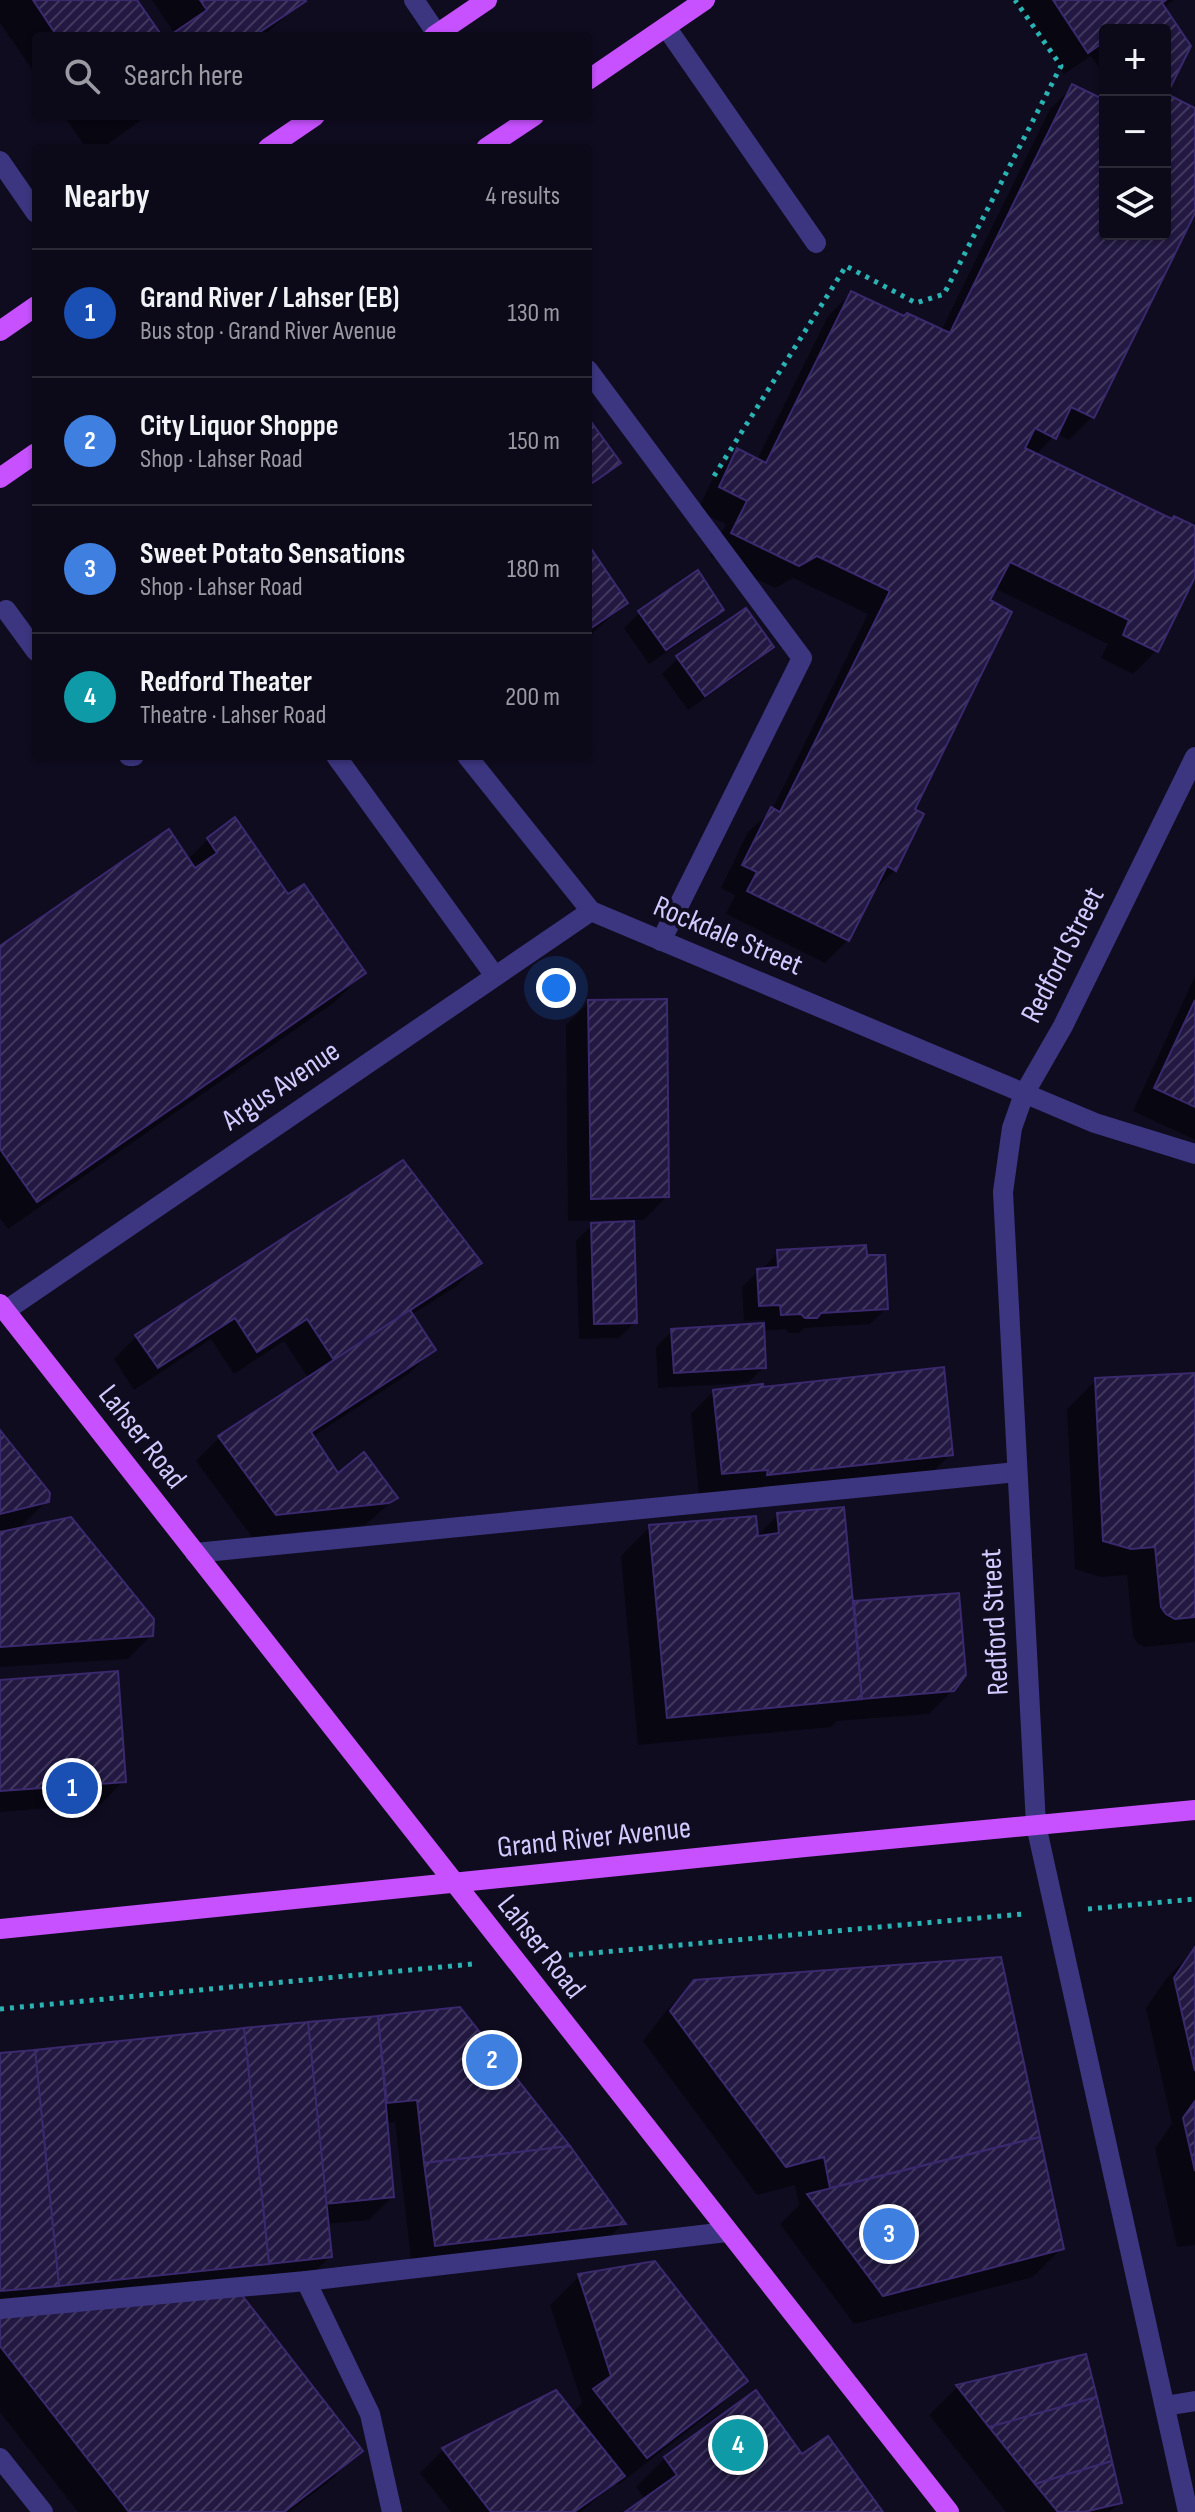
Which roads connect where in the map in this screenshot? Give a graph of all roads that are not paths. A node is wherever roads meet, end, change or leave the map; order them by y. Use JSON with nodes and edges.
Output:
{"nodes":[{"id":1,"x":414,"y":0,"type":"edge"},
{"id":2,"x":487,"y":0,"type":"edge"},
{"id":3,"x":705,"y":0,"type":"edge"},
{"id":4,"x":666,"y":27,"type":"junction"},
{"id":5,"x":434,"y":32,"type":"edge"},
{"id":6,"x":440,"y":32,"type":"edge"},
{"id":7,"x":592,"y":77,"type":"edge"},
{"id":8,"x":309,"y":120,"type":"edge"},
{"id":9,"x":528,"y":120,"type":"edge"},
{"id":10,"x":274,"y":144,"type":"edge"},
{"id":11,"x":492,"y":144,"type":"edge"},
{"id":12,"x":0,"y":161,"type":"edge"},
{"id":13,"x":32,"y":207,"type":"edge"},
{"id":14,"x":816,"y":243,"type":"dead end"},
{"id":15,"x":32,"y":309,"type":"edge"},
{"id":16,"x":0,"y":331,"type":"edge"},
{"id":17,"x":592,"y":375,"type":"edge"},
{"id":18,"x":32,"y":456,"type":"edge"},
{"id":19,"x":0,"y":478,"type":"edge"},
{"id":20,"x":6,"y":610,"type":"dead end"},
{"id":21,"x":32,"y":646,"type":"edge"},
{"id":22,"x":1195,"y":757,"type":"edge"},
{"id":23,"x":339,"y":760,"type":"edge"},
{"id":24,"x":470,"y":760,"type":"edge"},
{"id":25,"x":591,"y":911,"type":"junction"},
{"id":26,"x":661,"y":941,"type":"junction"},
{"id":27,"x":495,"y":976,"type":"junction"},
{"id":28,"x":1024,"y":1094,"type":"junction"},
{"id":29,"x":1195,"y":1154,"type":"edge"},
{"id":30,"x":2,"y":1308,"type":"edge"},
{"id":31,"x":1017,"y":1472,"type":"junction"},
{"id":32,"x":195,"y":1553,"type":"junction"},
{"id":33,"x":1195,"y":1810,"type":"edge"},
{"id":34,"x":1036,"y":1825,"type":"junction"},
{"id":35,"x":452,"y":1882,"type":"junction"},
{"id":36,"x":0,"y":1929,"type":"edge"},
{"id":37,"x":727,"y":2232,"type":"junction"},
{"id":38,"x":306,"y":2281,"type":"junction"},
{"id":39,"x":0,"y":2309,"type":"edge"},
{"id":40,"x":1195,"y":2401,"type":"edge"},
{"id":41,"x":1165,"y":2406,"type":"junction"},
{"id":42,"x":0,"y":2458,"type":"edge"},
{"id":43,"x":43,"y":2512,"type":"edge"},
{"id":44,"x":392,"y":2512,"type":"edge"},
{"id":45,"x":949,"y":2512,"type":"edge"},
{"id":46,"x":1188,"y":2512,"type":"edge"}],
"edges":[{"from":1,"to":5,"type":"street"},
{"from":2,"to":6,"type":"main road"},
{"from":3,"to":4,"type":"main road"},
{"from":4,"to":7,"type":"main road"},
{"from":4,"to":14,"type":"street"},
{"from":8,"to":10,"type":"main road"},
{"from":9,"to":11,"type":"main road"},
{"from":12,"to":13,"type":"street"},
{"from":15,"to":16,"type":"main road"},
{"from":17,"to":26,"type":"street"},
{"from":18,"to":19,"type":"main road"},
{"from":20,"to":21,"type":"street"},
{"from":22,"to":28,"type":"street","name":"Redford Street"},
{"from":23,"to":27,"type":"street"},
{"from":24,"to":25,"type":"street","name":"Rockdale Street"},
{"from":25,"to":26,"type":"street","name":"Rockdale Street"},
{"from":25,"to":27,"type":"street","name":"Argus Avenue"},
{"from":26,"to":28,"type":"street","name":"Rockdale Street"},
{"from":27,"to":30,"type":"street","name":"Argus Avenue"},
{"from":28,"to":29,"type":"street","name":"Rockdale Street"},
{"from":28,"to":31,"type":"street","name":"Redford Street"},
{"from":30,"to":32,"type":"main road","name":"Lahser Road"},
{"from":31,"to":32,"type":"street"},
{"from":31,"to":34,"type":"street","name":"Redford Street"},
{"from":32,"to":35,"type":"main road","name":"Lahser Road"},
{"from":33,"to":34,"type":"main road","name":"Grand River Avenue"},
{"from":34,"to":35,"type":"main road","name":"Grand River Avenue"},
{"from":34,"to":41,"type":"street","name":"Redford Street"},
{"from":35,"to":36,"type":"main road","name":"Grand River Avenue"},
{"from":35,"to":37,"type":"main road","name":"Lahser Road"},
{"from":37,"to":38,"type":"street"},
{"from":37,"to":45,"type":"main road","name":"Lahser Road"},
{"from":38,"to":39,"type":"street"},
{"from":38,"to":44,"type":"street"},
{"from":40,"to":41,"type":"street"},
{"from":41,"to":46,"type":"street","name":"Redford Street"},
{"from":42,"to":43,"type":"street"}]}
